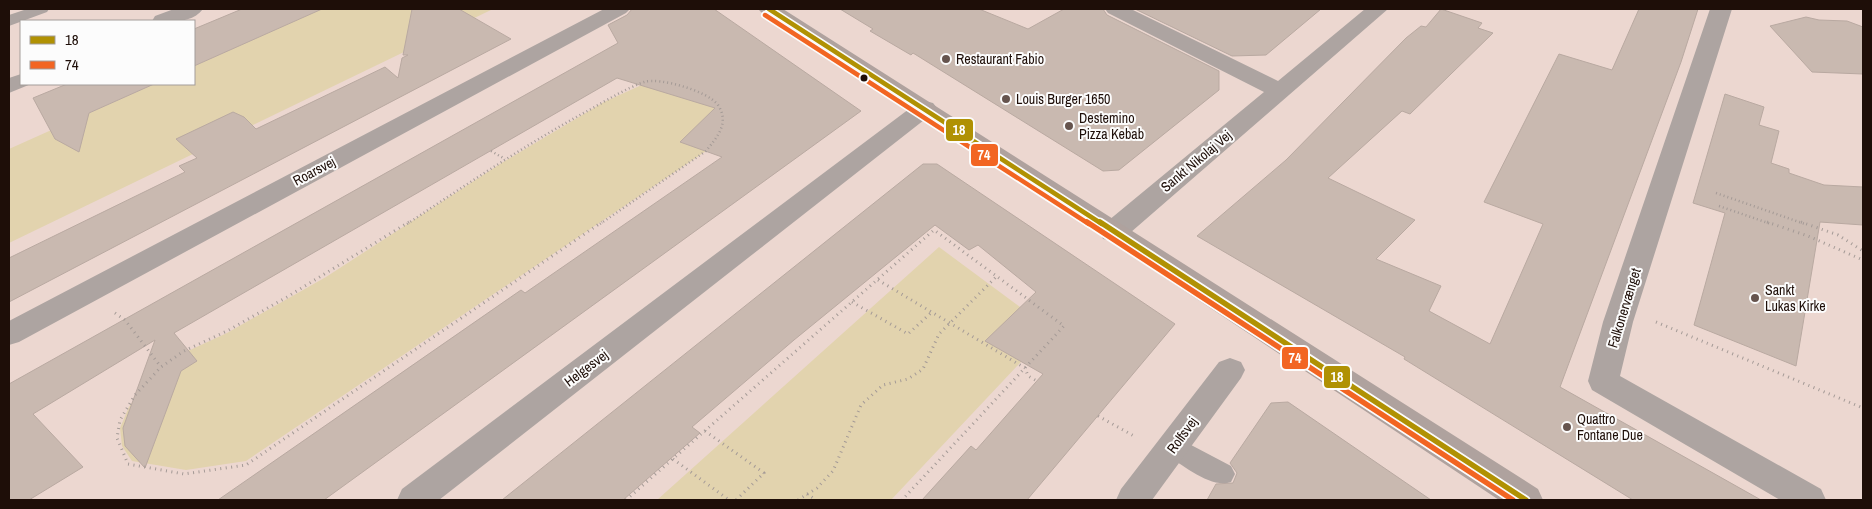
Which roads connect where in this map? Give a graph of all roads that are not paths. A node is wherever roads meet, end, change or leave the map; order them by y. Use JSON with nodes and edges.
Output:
{"nodes":[{"id":1,"x":41,"y":9,"type":"edge"},
{"id":2,"x":192,"y":9,"type":"edge"},
{"id":3,"x":619,"y":9,"type":"edge"},
{"id":4,"x":769,"y":9,"type":"edge"},
{"id":5,"x":1115,"y":9,"type":"edge"},
{"id":6,"x":1377,"y":9,"type":"edge"},
{"id":7,"x":1721,"y":9,"type":"edge"},
{"id":8,"x":165,"y":20,"type":"edge"},
{"id":9,"x":9,"y":21,"type":"edge"},
{"id":10,"x":1280,"y":91,"type":"junction"},
{"id":11,"x":926,"y":108,"type":"junction"},
{"id":12,"x":1113,"y":232,"type":"junction"},
{"id":13,"x":9,"y":334,"type":"edge"},
{"id":14,"x":1230,"y":370,"type":"dead end"},
{"id":15,"x":1174,"y":447,"type":"junction"},
{"id":16,"x":1222,"y":474,"type":"dead end"},
{"id":17,"x":414,"y":500,"type":"edge"},
{"id":18,"x":1133,"y":500,"type":"edge"},
{"id":19,"x":1526,"y":500,"type":"edge"},
{"id":20,"x":1809,"y":500,"type":"edge"}],
"edges":[{"from":1,"to":9,"type":"lane"},
{"from":2,"to":8,"type":"street"},
{"from":3,"to":13,"type":"street","name":"Roarsvej"},
{"from":4,"to":11,"type":"street"},
{"from":5,"to":10,"type":"street"},
{"from":6,"to":10,"type":"street","name":"Sankt Nikolaj Vej"},
{"from":7,"to":20,"type":"street","name":"Falkonervænget"},
{"from":10,"to":12,"type":"street","name":"Sankt Nikolaj Vej"},
{"from":11,"to":12,"type":"street"},
{"from":11,"to":17,"type":"street","name":"Helgesvej"},
{"from":12,"to":19,"type":"street"},
{"from":14,"to":15,"type":"street","name":"Rolfsvej"},
{"from":15,"to":16,"type":"lane"},
{"from":15,"to":18,"type":"street","name":"Rolfsvej"}]}
